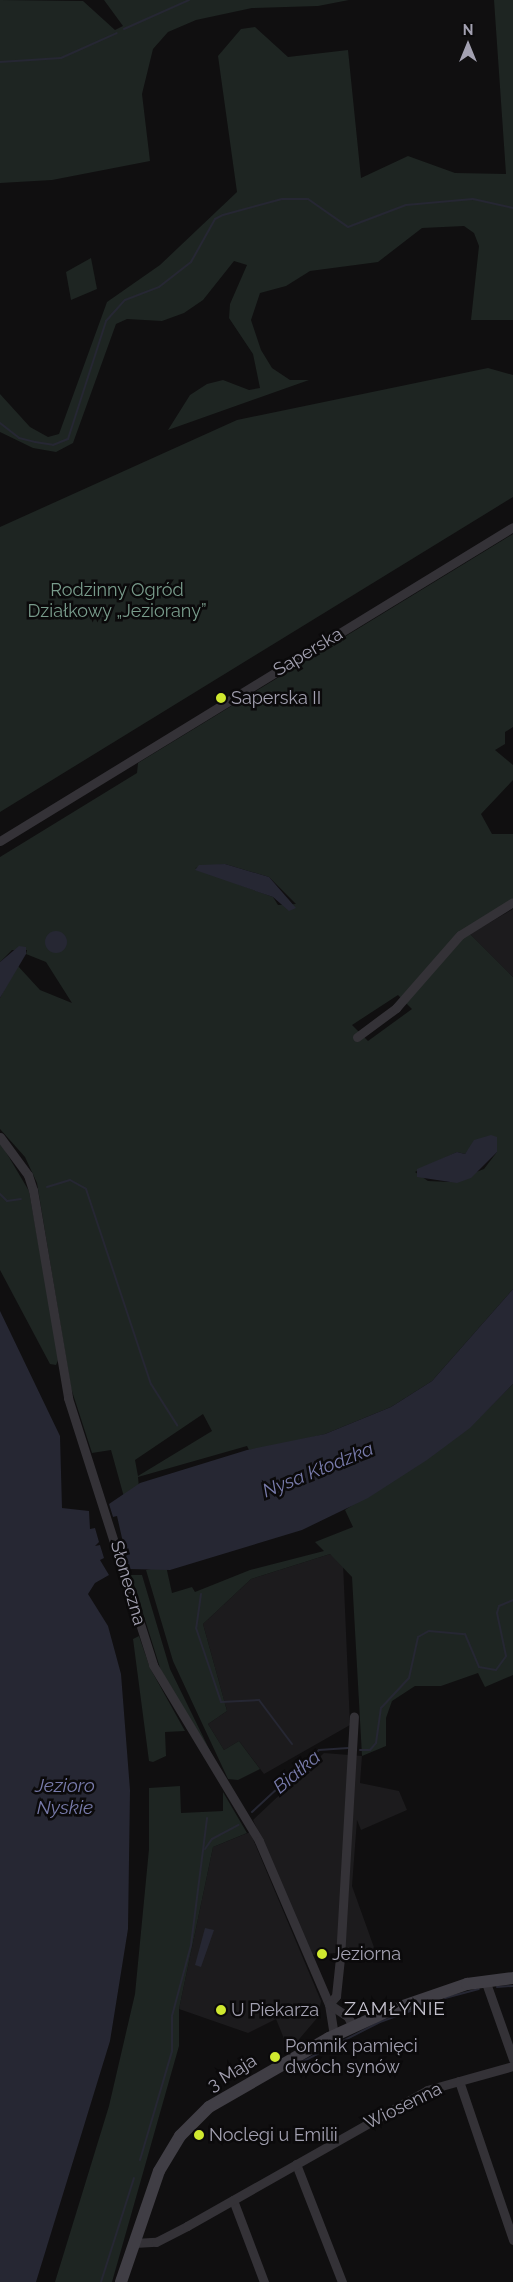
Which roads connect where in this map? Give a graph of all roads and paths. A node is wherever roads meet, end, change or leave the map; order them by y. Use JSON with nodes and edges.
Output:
{"nodes":[{"id":1,"x":513,"y":526,"type":"edge"},
{"id":2,"x":0,"y":841,"type":"edge"},
{"id":3,"x":513,"y":902,"type":"edge"},
{"id":4,"x":357,"y":1037,"type":"dead end"},
{"id":5,"x":0,"y":1137,"type":"edge"},
{"id":6,"x":354,"y":1716,"type":"dead end"},
{"id":7,"x":513,"y":1978,"type":"edge"},
{"id":8,"x":485,"y":1980,"type":"junction"},
{"id":9,"x":329,"y":2004,"type":"junction"},
{"id":10,"x":352,"y":2027,"type":"junction"},
{"id":11,"x":334,"y":2036,"type":"junction"},
{"id":12,"x":513,"y":2059,"type":"edge"},
{"id":13,"x":513,"y":2066,"type":"edge"},
{"id":14,"x":458,"y":2081,"type":"junction"},
{"id":15,"x":296,"y":2164,"type":"junction"},
{"id":16,"x":233,"y":2200,"type":"junction"},
{"id":17,"x":513,"y":2240,"type":"edge"},
{"id":18,"x":134,"y":2243,"type":"junction"},
{"id":19,"x":121,"y":2282,"type":"edge"},
{"id":20,"x":264,"y":2282,"type":"edge"},
{"id":21,"x":342,"y":2282,"type":"edge"}],
"edges":[{"from":1,"to":2,"type":"street","name":"Saperska"},
{"from":3,"to":4,"type":"street"},
{"from":5,"to":9,"type":"street","name":"Słoneczna"},
{"from":6,"to":9,"type":"street"},
{"from":7,"to":8,"type":"street","name":"3 Maja"},
{"from":8,"to":10,"type":"street","name":"3 Maja"},
{"from":8,"to":12,"type":"street"},
{"from":9,"to":10,"type":"street","name":"Słoneczna"},
{"from":9,"to":11,"type":"street","name":"Słoneczna"},
{"from":10,"to":11,"type":"street","name":"3 Maja"},
{"from":11,"to":18,"type":"street","name":"3 Maja"},
{"from":13,"to":14,"type":"street","name":"Wiosenna"},
{"from":14,"to":15,"type":"street","name":"Wiosenna"},
{"from":14,"to":17,"type":"street","name":"Wiosenna"},
{"from":15,"to":16,"type":"street","name":"Wiosenna"},
{"from":15,"to":21,"type":"street"},
{"from":16,"to":18,"type":"street","name":"Wiosenna"},
{"from":16,"to":20,"type":"street"},
{"from":18,"to":19,"type":"street","name":"3 Maja"}]}
